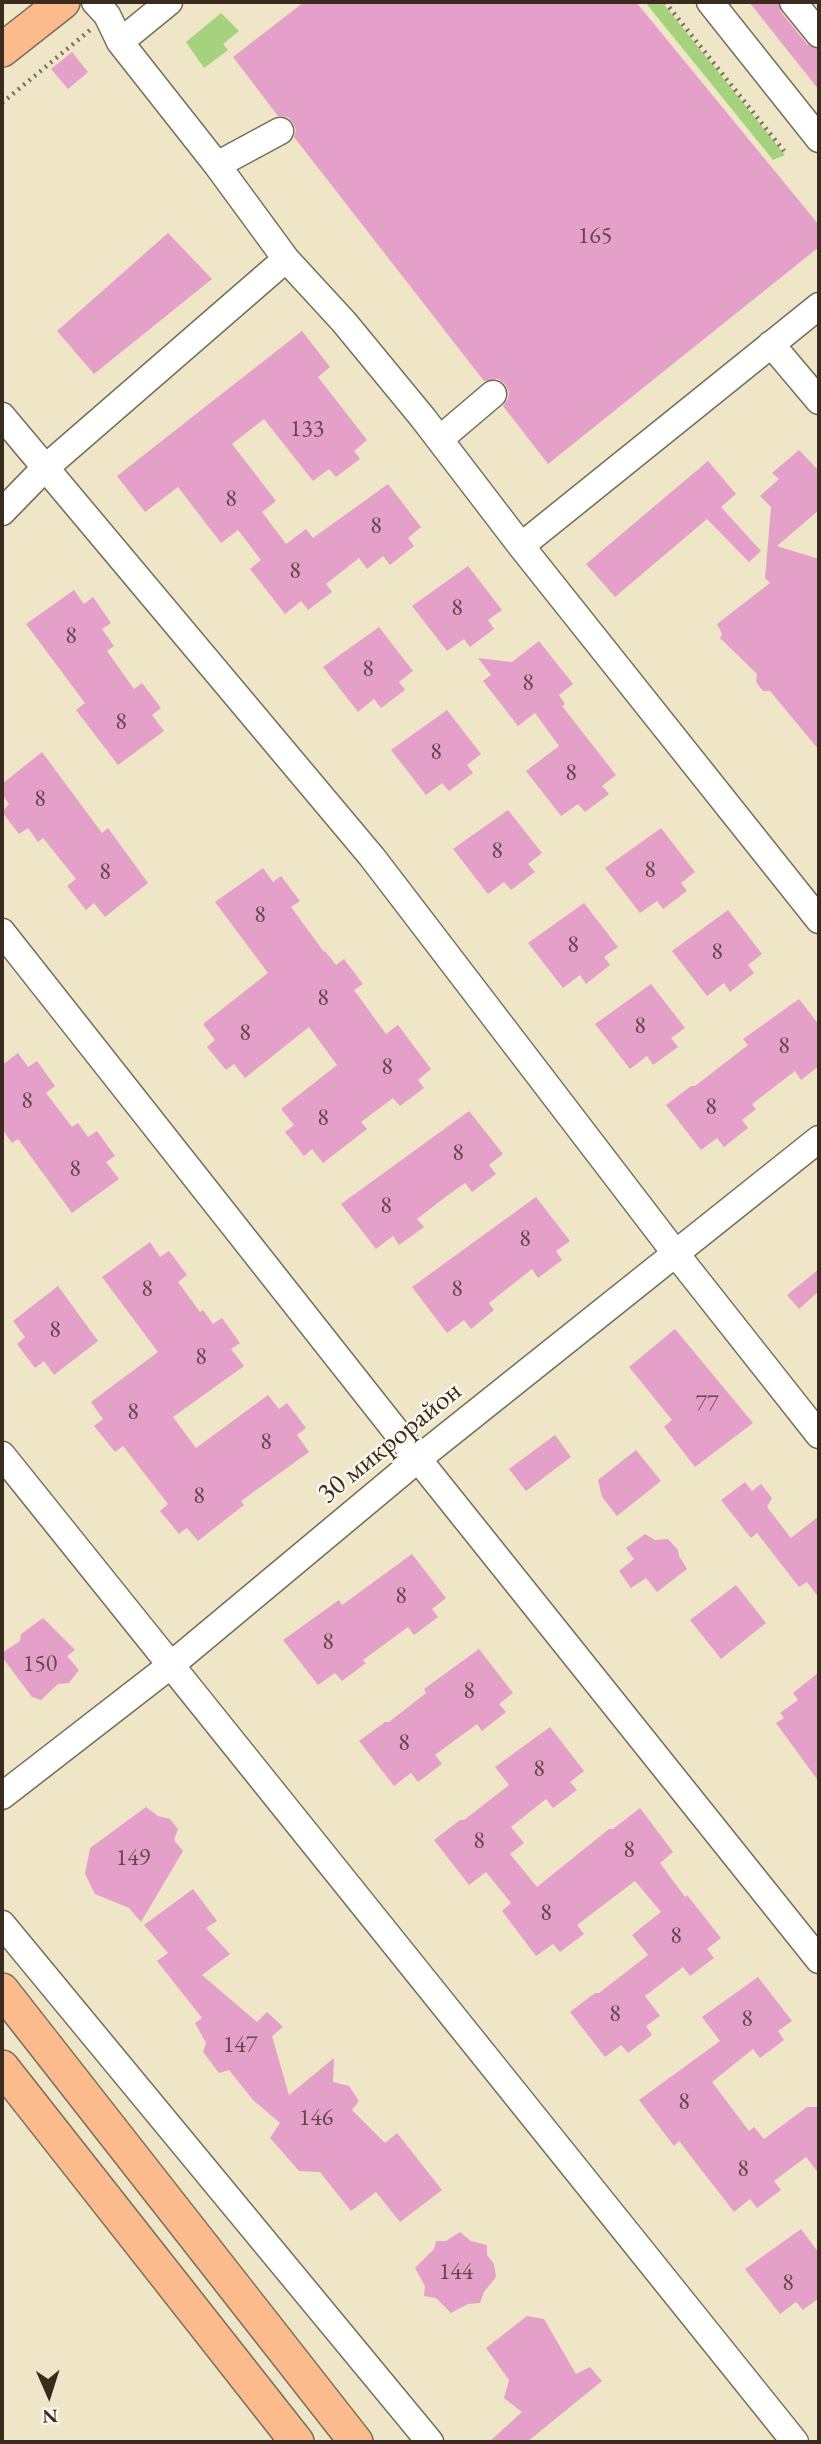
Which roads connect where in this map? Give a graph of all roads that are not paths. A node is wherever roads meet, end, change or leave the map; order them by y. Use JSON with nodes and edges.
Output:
{"nodes":[{"id":1,"x":63,"y":2,"type":"edge"},
{"id":2,"x":169,"y":2,"type":"edge"},
{"id":3,"x":710,"y":2,"type":"edge"},
{"id":4,"x":793,"y":2,"type":"edge"},
{"id":5,"x":101,"y":8,"type":"edge"},
{"id":6,"x":819,"y":34,"type":"edge"},
{"id":7,"x":120,"y":42,"type":"junction"},
{"id":8,"x":2,"y":50,"type":"edge"},
{"id":9,"x":280,"y":131,"type":"dead end"},
{"id":10,"x":819,"y":139,"type":"edge"},
{"id":11,"x":217,"y":165,"type":"junction"},
{"id":12,"x":286,"y":259,"type":"junction"},
{"id":13,"x":819,"y":306,"type":"edge"},
{"id":14,"x":771,"y":344,"type":"junction"},
{"id":15,"x":493,"y":394,"type":"dead end"},
{"id":16,"x":819,"y":401,"type":"edge"},
{"id":17,"x":2,"y":416,"type":"edge"},
{"id":18,"x":439,"y":439,"type":"junction"},
{"id":19,"x":44,"y":469,"type":"junction"},
{"id":20,"x":2,"y":512,"type":"edge"},
{"id":21,"x":521,"y":546,"type":"junction"},
{"id":22,"x":819,"y":920,"type":"edge"},
{"id":23,"x":2,"y":932,"type":"edge"},
{"id":24,"x":819,"y":1139,"type":"edge"},
{"id":25,"x":676,"y":1254,"type":"junction"},
{"id":26,"x":819,"y":1435,"type":"edge"},
{"id":27,"x":2,"y":1455,"type":"edge"},
{"id":28,"x":418,"y":1460,"type":"junction"},
{"id":29,"x":171,"y":1665,"type":"junction"},
{"id":30,"x":2,"y":1796,"type":"edge"},
{"id":31,"x":2,"y":1924,"type":"edge"},
{"id":32,"x":819,"y":1960,"type":"edge"},
{"id":33,"x":2,"y":1990,"type":"edge"},
{"id":34,"x":2,"y":2067,"type":"edge"},
{"id":35,"x":297,"y":2442,"type":"edge"},
{"id":36,"x":356,"y":2442,"type":"edge"},
{"id":37,"x":430,"y":2442,"type":"edge"},
{"id":38,"x":795,"y":2442,"type":"edge"}],
"edges":[{"from":1,"to":8,"type":"main road"},
{"from":2,"to":7,"type":"street"},
{"from":3,"to":10,"type":"street"},
{"from":4,"to":6,"type":"street"},
{"from":5,"to":7,"type":"street"},
{"from":7,"to":11,"type":"street"},
{"from":9,"to":11,"type":"street"},
{"from":11,"to":12,"type":"street"},
{"from":12,"to":18,"type":"street"},
{"from":12,"to":19,"type":"street"},
{"from":13,"to":14,"type":"street"},
{"from":14,"to":16,"type":"street"},
{"from":14,"to":21,"type":"street"},
{"from":15,"to":18,"type":"street"},
{"from":17,"to":19,"type":"street"},
{"from":18,"to":21,"type":"street"},
{"from":19,"to":20,"type":"street"},
{"from":19,"to":25,"type":"street"},
{"from":21,"to":22,"type":"street"},
{"from":23,"to":28,"type":"street"},
{"from":24,"to":25,"type":"street","name":"30 микрорайон"},
{"from":25,"to":26,"type":"street"},
{"from":25,"to":28,"type":"street","name":"30 микрорайон"},
{"from":27,"to":29,"type":"street"},
{"from":28,"to":29,"type":"street","name":"30 микрорайон"},
{"from":28,"to":32,"type":"street"},
{"from":29,"to":30,"type":"street","name":"30 микрорайон"},
{"from":29,"to":38,"type":"street"},
{"from":31,"to":37,"type":"street"},
{"from":33,"to":36,"type":"main road"},
{"from":34,"to":35,"type":"main road"}]}
